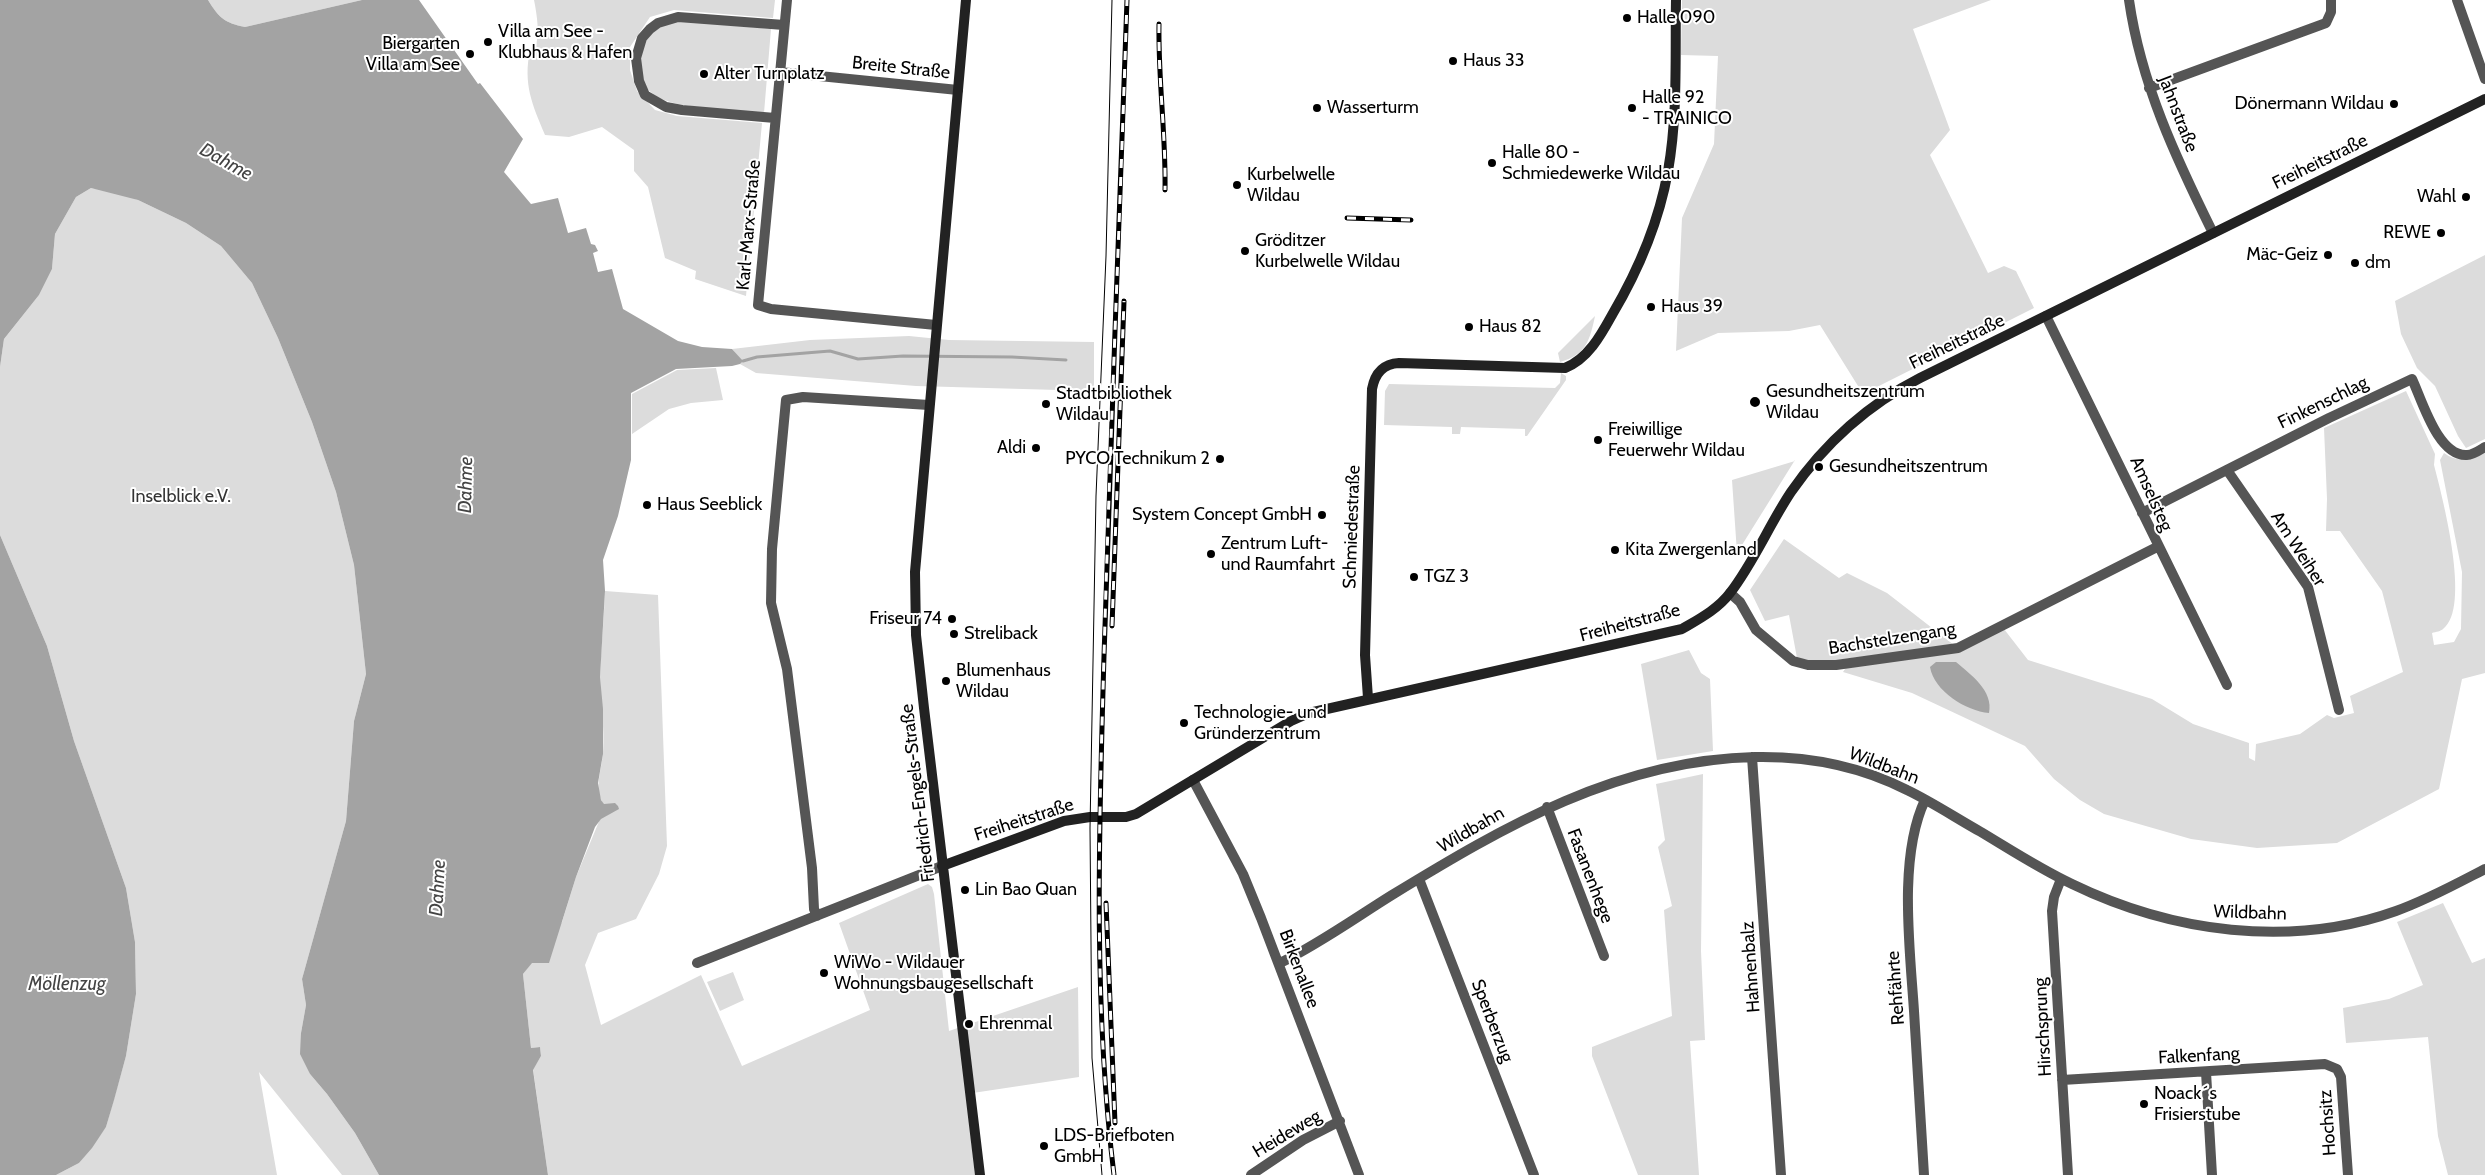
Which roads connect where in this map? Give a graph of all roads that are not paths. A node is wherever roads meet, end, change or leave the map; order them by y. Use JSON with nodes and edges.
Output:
{"nodes":[{"id":1,"x":787,"y":0,"type":"edge"},
{"id":2,"x":966,"y":0,"type":"edge"},
{"id":3,"x":1676,"y":0,"type":"edge"},
{"id":4,"x":2129,"y":0,"type":"edge"},
{"id":5,"x":2331,"y":0,"type":"edge"},
{"id":6,"x":2457,"y":0,"type":"edge"},
{"id":7,"x":784,"y":25,"type":"junction"},
{"id":8,"x":780,"y":72,"type":"junction"},
{"id":9,"x":2485,"y":79,"type":"edge"},
{"id":10,"x":2149,"y":88,"type":"junction"},
{"id":11,"x":958,"y":90,"type":"junction"},
{"id":12,"x":2485,"y":99,"type":"edge"},
{"id":13,"x":775,"y":118,"type":"junction"},
{"id":14,"x":2213,"y":233,"type":"junction"},
{"id":15,"x":2046,"y":316,"type":"junction"},
{"id":16,"x":936,"y":330,"type":"junction"},
{"id":17,"x":929,"y":406,"type":"junction"},
{"id":18,"x":2485,"y":447,"type":"edge"},
{"id":19,"x":2227,"y":470,"type":"junction"},
{"id":20,"x":2142,"y":513,"type":"junction"},
{"id":21,"x":2157,"y":547,"type":"junction"},
{"id":22,"x":1730,"y":593,"type":"junction"},
{"id":23,"x":2227,"y":685,"type":"dead end"},
{"id":24,"x":1368,"y":698,"type":"junction"},
{"id":25,"x":2339,"y":710,"type":"dead end"},
{"id":26,"x":1752,"y":757,"type":"junction"},
{"id":27,"x":1193,"y":780,"type":"junction"},
{"id":28,"x":1925,"y":800,"type":"junction"},
{"id":29,"x":1547,"y":807,"type":"junction"},
{"id":30,"x":942,"y":866,"type":"junction"},
{"id":31,"x":2485,"y":870,"type":"edge"},
{"id":32,"x":1419,"y":879,"type":"junction"},
{"id":33,"x":2061,"y":879,"type":"junction"},
{"id":34,"x":817,"y":916,"type":"junction"},
{"id":35,"x":1604,"y":956,"type":"dead end"},
{"id":36,"x":1280,"y":962,"type":"junction"},
{"id":37,"x":697,"y":963,"type":"dead end"},
{"id":38,"x":2336,"y":1069,"type":"joint"},
{"id":39,"x":2206,"y":1072,"type":"junction"},
{"id":40,"x":2062,"y":1080,"type":"junction"},
{"id":41,"x":1340,"y":1121,"type":"junction"},
{"id":42,"x":980,"y":1175,"type":"edge"},
{"id":43,"x":1251,"y":1175,"type":"edge"},
{"id":44,"x":1359,"y":1175,"type":"edge"},
{"id":45,"x":1534,"y":1175,"type":"edge"},
{"id":46,"x":1781,"y":1175,"type":"edge"},
{"id":47,"x":1924,"y":1175,"type":"edge"},
{"id":48,"x":2068,"y":1175,"type":"edge"},
{"id":49,"x":2212,"y":1175,"type":"edge"},
{"id":50,"x":2348,"y":1175,"type":"edge"}],
"edges":[{"from":1,"to":7,"type":"street","name":"Karl-Marx-Straße"},
{"from":2,"to":11,"type":"street"},
{"from":3,"to":24,"type":"street","name":"Schmiedestraße"},
{"from":4,"to":10,"type":"street","name":"Jahnstraße"},
{"from":5,"to":10,"type":"street"},
{"from":6,"to":9,"type":"street"},
{"from":7,"to":8,"type":"street","name":"Karl-Marx-Straße"},
{"from":7,"to":13,"type":"street"},
{"from":8,"to":11,"type":"street","name":"Breite Straße"},
{"from":8,"to":13,"type":"street","name":"Karl-Marx-Straße"},
{"from":10,"to":14,"type":"street","name":"Jahnstraße"},
{"from":11,"to":16,"type":"street"},
{"from":12,"to":14,"type":"street","name":"Freiheitstraße"},
{"from":13,"to":16,"type":"street","name":"Karl-Marx-Straße"},
{"from":14,"to":15,"type":"street","name":"Freiheitstraße"},
{"from":15,"to":20,"type":"street","name":"Amselsteg"},
{"from":15,"to":22,"type":"street","name":"Freiheitstraße"},
{"from":16,"to":17,"type":"street","name":"Friedrich-Engels-Straße"},
{"from":17,"to":30,"type":"street","name":"Friedrich-Engels-Straße"},
{"from":17,"to":34,"type":"street"},
{"from":18,"to":19,"type":"street","name":"Finkenschlag"},
{"from":19,"to":20,"type":"street","name":"Finkenschlag"},
{"from":19,"to":25,"type":"street","name":"Am Weiher"},
{"from":20,"to":21,"type":"street","name":"Amselsteg"},
{"from":21,"to":22,"type":"street","name":"Bachstelzengang"},
{"from":21,"to":23,"type":"street","name":"Amselsteg"},
{"from":22,"to":24,"type":"street","name":"Freiheitstraße"},
{"from":24,"to":27,"type":"street","name":"Freiheitstraße"},
{"from":26,"to":28,"type":"street","name":"Wildbahn"},
{"from":26,"to":29,"type":"street","name":"Wildbahn"},
{"from":26,"to":46,"type":"street","name":"Hahnenbalz"},
{"from":27,"to":30,"type":"street","name":"Freiheitstraße"},
{"from":27,"to":36,"type":"street","name":"Birkenallee"},
{"from":28,"to":33,"type":"street","name":"Wildbahn"},
{"from":28,"to":47,"type":"street","name":"Rehfährte"},
{"from":29,"to":32,"type":"street","name":"Wildbahn"},
{"from":29,"to":35,"type":"street","name":"Fasanenhege"},
{"from":30,"to":34,"type":"street","name":"Freiheitstraße"},
{"from":30,"to":42,"type":"street","name":"Friedrich-Engels-Straße"},
{"from":31,"to":33,"type":"street","name":"Wildbahn"},
{"from":32,"to":36,"type":"street","name":"Wildbahn"},
{"from":32,"to":45,"type":"street","name":"Sperberzug"},
{"from":33,"to":40,"type":"street","name":"Hirschsprung"},
{"from":34,"to":37,"type":"street","name":"Freiheitstraße"},
{"from":36,"to":41,"type":"street","name":"Birkenallee"},
{"from":38,"to":39,"type":"street","name":"Falkenfang"},
{"from":38,"to":50,"type":"street","name":"Hochsitz"},
{"from":39,"to":40,"type":"street","name":"Falkenfang"},
{"from":39,"to":49,"type":"street"},
{"from":40,"to":48,"type":"street","name":"Hirschsprung"},
{"from":41,"to":43,"type":"street","name":"Heideweg"},
{"from":41,"to":44,"type":"street","name":"Birkenallee"}]}
